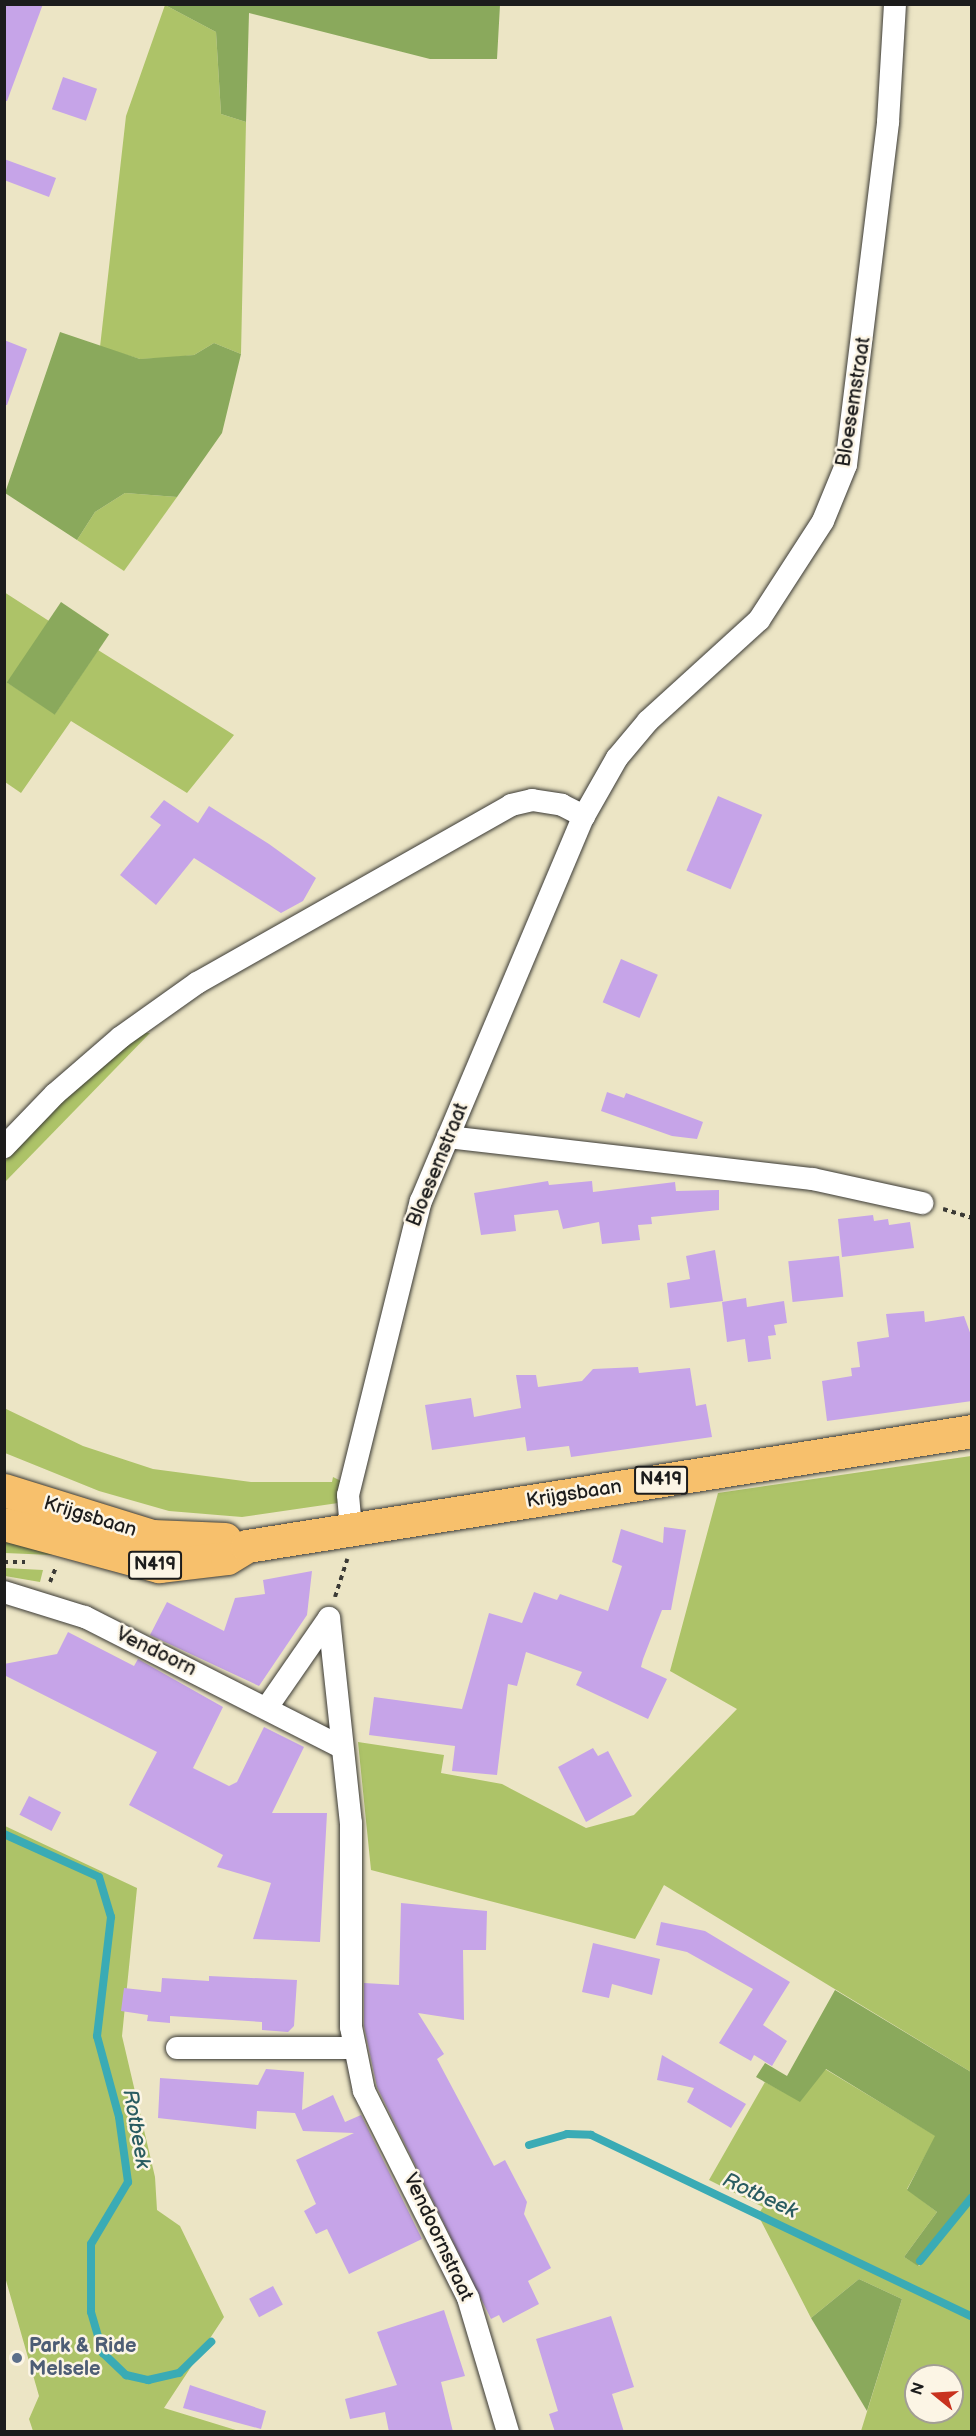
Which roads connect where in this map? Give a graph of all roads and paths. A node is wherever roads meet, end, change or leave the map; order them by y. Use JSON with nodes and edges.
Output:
{"nodes":[{"id":1,"x":895,"y":4,"type":"edge"},
{"id":2,"x":584,"y":816,"type":"junction"},
{"id":3,"x":448,"y":1137,"type":"junction"},
{"id":4,"x":4,"y":1147,"type":"edge"},
{"id":5,"x":922,"y":1203,"type":"dead end"},
{"id":6,"x":972,"y":1431,"type":"edge"},
{"id":7,"x":4,"y":1490,"type":"edge"},
{"id":8,"x":4,"y":1524,"type":"edge"},
{"id":9,"x":351,"y":1529,"type":"junction"},
{"id":10,"x":247,"y":1546,"type":"junction"},
{"id":11,"x":4,"y":1592,"type":"edge"},
{"id":12,"x":329,"y":1618,"type":"junction"},
{"id":13,"x":268,"y":1707,"type":"junction"},
{"id":14,"x":341,"y":1746,"type":"junction"},
{"id":15,"x":177,"y":2048,"type":"dead end"},
{"id":16,"x":355,"y":2048,"type":"junction"},
{"id":17,"x":508,"y":2432,"type":"edge"}],
"edges":[{"from":1,"to":2,"type":"street","name":"Bloesemstraat"},
{"from":2,"to":3,"type":"street","name":"Bloesemstraat"},
{"from":2,"to":4,"type":"street"},
{"from":3,"to":5,"type":"street"},
{"from":3,"to":9,"type":"street","name":"Bloesemstraat"},
{"from":6,"to":9,"type":"main road","name":"Krijgsbaan","number":"N419"},
{"from":7,"to":10,"type":"main road","name":"Krijgsbaan","number":"N419"},
{"from":8,"to":10,"type":"main road","name":"Krijgsbaan","number":"N419"},
{"from":9,"to":10,"type":"main road","name":"Krijgsbaan","number":"N419"},
{"from":9,"to":12,"type":"path"},
{"from":11,"to":13,"type":"street","name":"Vendoorn"},
{"from":12,"to":13,"type":"street"},
{"from":12,"to":14,"type":"street"},
{"from":13,"to":14,"type":"street","name":"Vendoorn"},
{"from":14,"to":16,"type":"street","name":"Vendoornstraat"},
{"from":15,"to":16,"type":"street"},
{"from":16,"to":17,"type":"street","name":"Vendoornstraat"}]}
